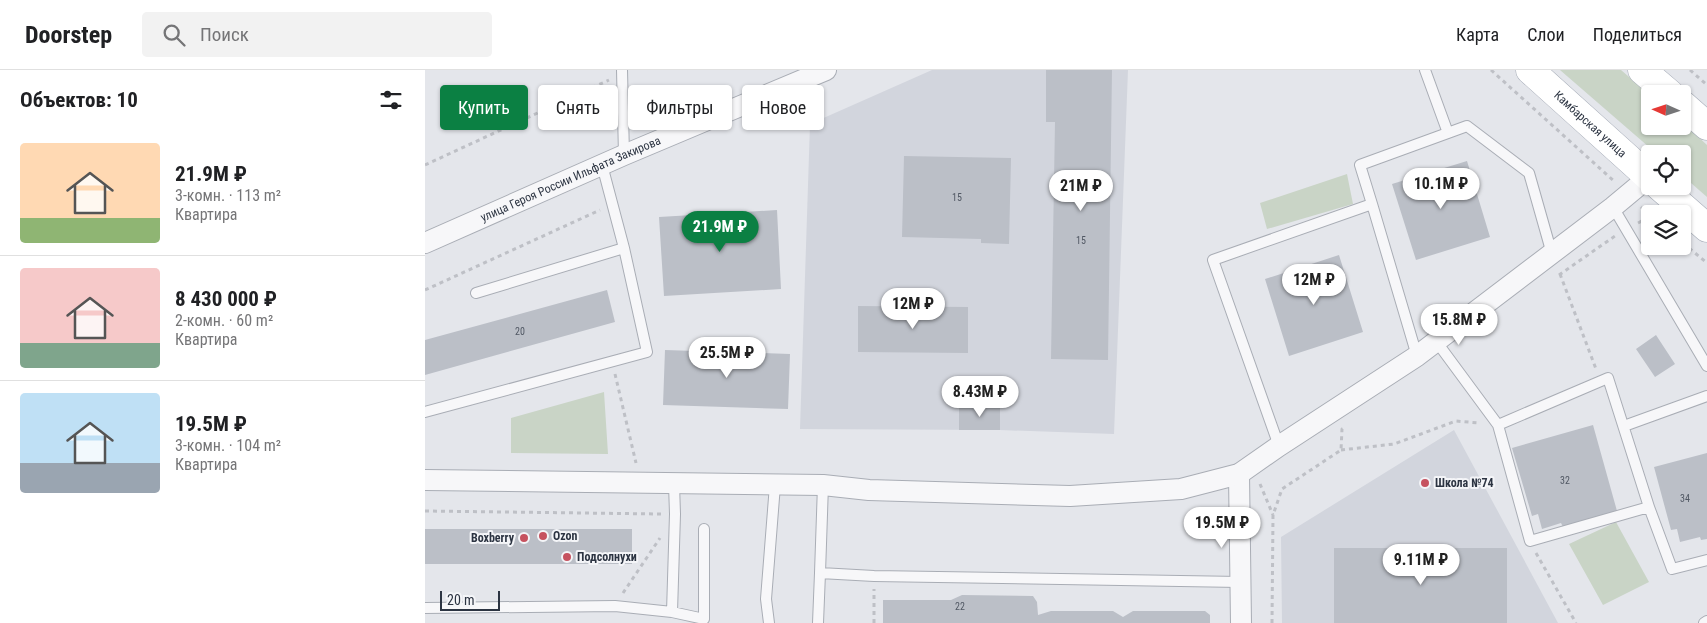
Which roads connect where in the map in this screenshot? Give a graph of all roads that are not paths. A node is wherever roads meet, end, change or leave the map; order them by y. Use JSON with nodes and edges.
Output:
{"nodes":[{"id":1,"x":826,"y":70,"type":"edge"},
{"id":2,"x":1425,"y":70,"type":"edge"},
{"id":3,"x":1530,"y":70,"type":"edge"},
{"id":4,"x":1643,"y":70,"type":"edge"},
{"id":5,"x":622,"y":72,"type":"edge"},
{"id":6,"x":1660,"y":85,"type":"edge"},
{"id":7,"x":1691,"y":111,"type":"edge"},
{"id":8,"x":1707,"y":126,"type":"edge"},
{"id":9,"x":1448,"y":133,"type":"junction"},
{"id":10,"x":624,"y":154,"type":"junction"},
{"id":11,"x":602,"y":165,"type":"junction"},
{"id":12,"x":1641,"y":170,"type":"edge"},
{"id":13,"x":1641,"y":189,"type":"edge"},
{"id":14,"x":1669,"y":195,"type":"edge"},
{"id":15,"x":1372,"y":204,"type":"junction"},
{"id":16,"x":1613,"y":207,"type":"junction"},
{"id":17,"x":1707,"y":228,"type":"edge"},
{"id":18,"x":425,"y":243,"type":"edge"},
{"id":19,"x":624,"y":248,"type":"junction"},
{"id":20,"x":1552,"y":254,"type":"junction"},
{"id":21,"x":476,"y":293,"type":"dead end"},
{"id":22,"x":1436,"y":341,"type":"junction"},
{"id":23,"x":1417,"y":356,"type":"junction"},
{"id":24,"x":1707,"y":366,"type":"edge"},
{"id":25,"x":1707,"y":396,"type":"edge"},
{"id":26,"x":425,"y":412,"type":"edge"},
{"id":27,"x":1498,"y":425,"type":"junction"},
{"id":28,"x":1624,"y":426,"type":"junction"},
{"id":29,"x":1279,"y":446,"type":"junction"},
{"id":30,"x":1245,"y":470,"type":"junction"},
{"id":31,"x":425,"y":480,"type":"edge"},
{"id":32,"x":674,"y":484,"type":"junction"},
{"id":33,"x":775,"y":485,"type":"junction"},
{"id":34,"x":823,"y":485,"type":"junction"},
{"id":35,"x":1649,"y":507,"type":"junction"},
{"id":36,"x":704,"y":529,"type":"dead end"},
{"id":37,"x":1707,"y":560,"type":"edge"},
{"id":38,"x":820,"y":573,"type":"junction"},
{"id":39,"x":1240,"y":582,"type":"junction"},
{"id":40,"x":425,"y":608,"type":"edge"},
{"id":41,"x":672,"y":612,"type":"junction"},
{"id":42,"x":769,"y":623,"type":"edge"},
{"id":43,"x":818,"y":623,"type":"edge"},
{"id":44,"x":1241,"y":623,"type":"edge"}],
"edges":[{"from":1,"to":10,"type":"street","name":"улица Героя России Ильфата Закирова"},
{"from":2,"to":9,"type":"lane"},
{"from":3,"to":12,"type":"main road","name":"Камбарская улица"},
{"from":4,"to":6,"type":"main road"},
{"from":5,"to":10,"type":"lane"},
{"from":7,"to":8,"type":"main road"},
{"from":9,"to":15,"type":"lane"},
{"from":9,"to":20,"type":"lane"},
{"from":10,"to":11,"type":"street","name":"улица Героя России Ильфата Закирова"},
{"from":11,"to":18,"type":"street","name":"улица Героя России Ильфата Закирова"},
{"from":11,"to":19,"type":"lane"},
{"from":13,"to":16,"type":"street"},
{"from":14,"to":17,"type":"main road","name":"Камбарская улица"},
{"from":15,"to":23,"type":"lane"},
{"from":15,"to":29,"type":"lane"},
{"from":16,"to":20,"type":"street"},
{"from":16,"to":24,"type":"lane"},
{"from":19,"to":21,"type":"lane"},
{"from":19,"to":26,"type":"lane"},
{"from":20,"to":22,"type":"street"},
{"from":22,"to":23,"type":"street"},
{"from":22,"to":27,"type":"lane"},
{"from":23,"to":29,"type":"street"},
{"from":25,"to":28,"type":"lane"},
{"from":27,"to":28,"type":"lane"},
{"from":27,"to":35,"type":"lane"},
{"from":28,"to":35,"type":"lane"},
{"from":29,"to":30,"type":"street"},
{"from":30,"to":34,"type":"street"},
{"from":30,"to":39,"type":"street"},
{"from":31,"to":32,"type":"street"},
{"from":32,"to":33,"type":"street"},
{"from":32,"to":41,"type":"lane"},
{"from":33,"to":34,"type":"street"},
{"from":33,"to":42,"type":"lane"},
{"from":34,"to":38,"type":"lane"},
{"from":35,"to":37,"type":"lane"},
{"from":36,"to":41,"type":"lane"},
{"from":38,"to":39,"type":"lane"},
{"from":38,"to":43,"type":"lane"},
{"from":39,"to":44,"type":"street"},
{"from":40,"to":41,"type":"lane"}]}
